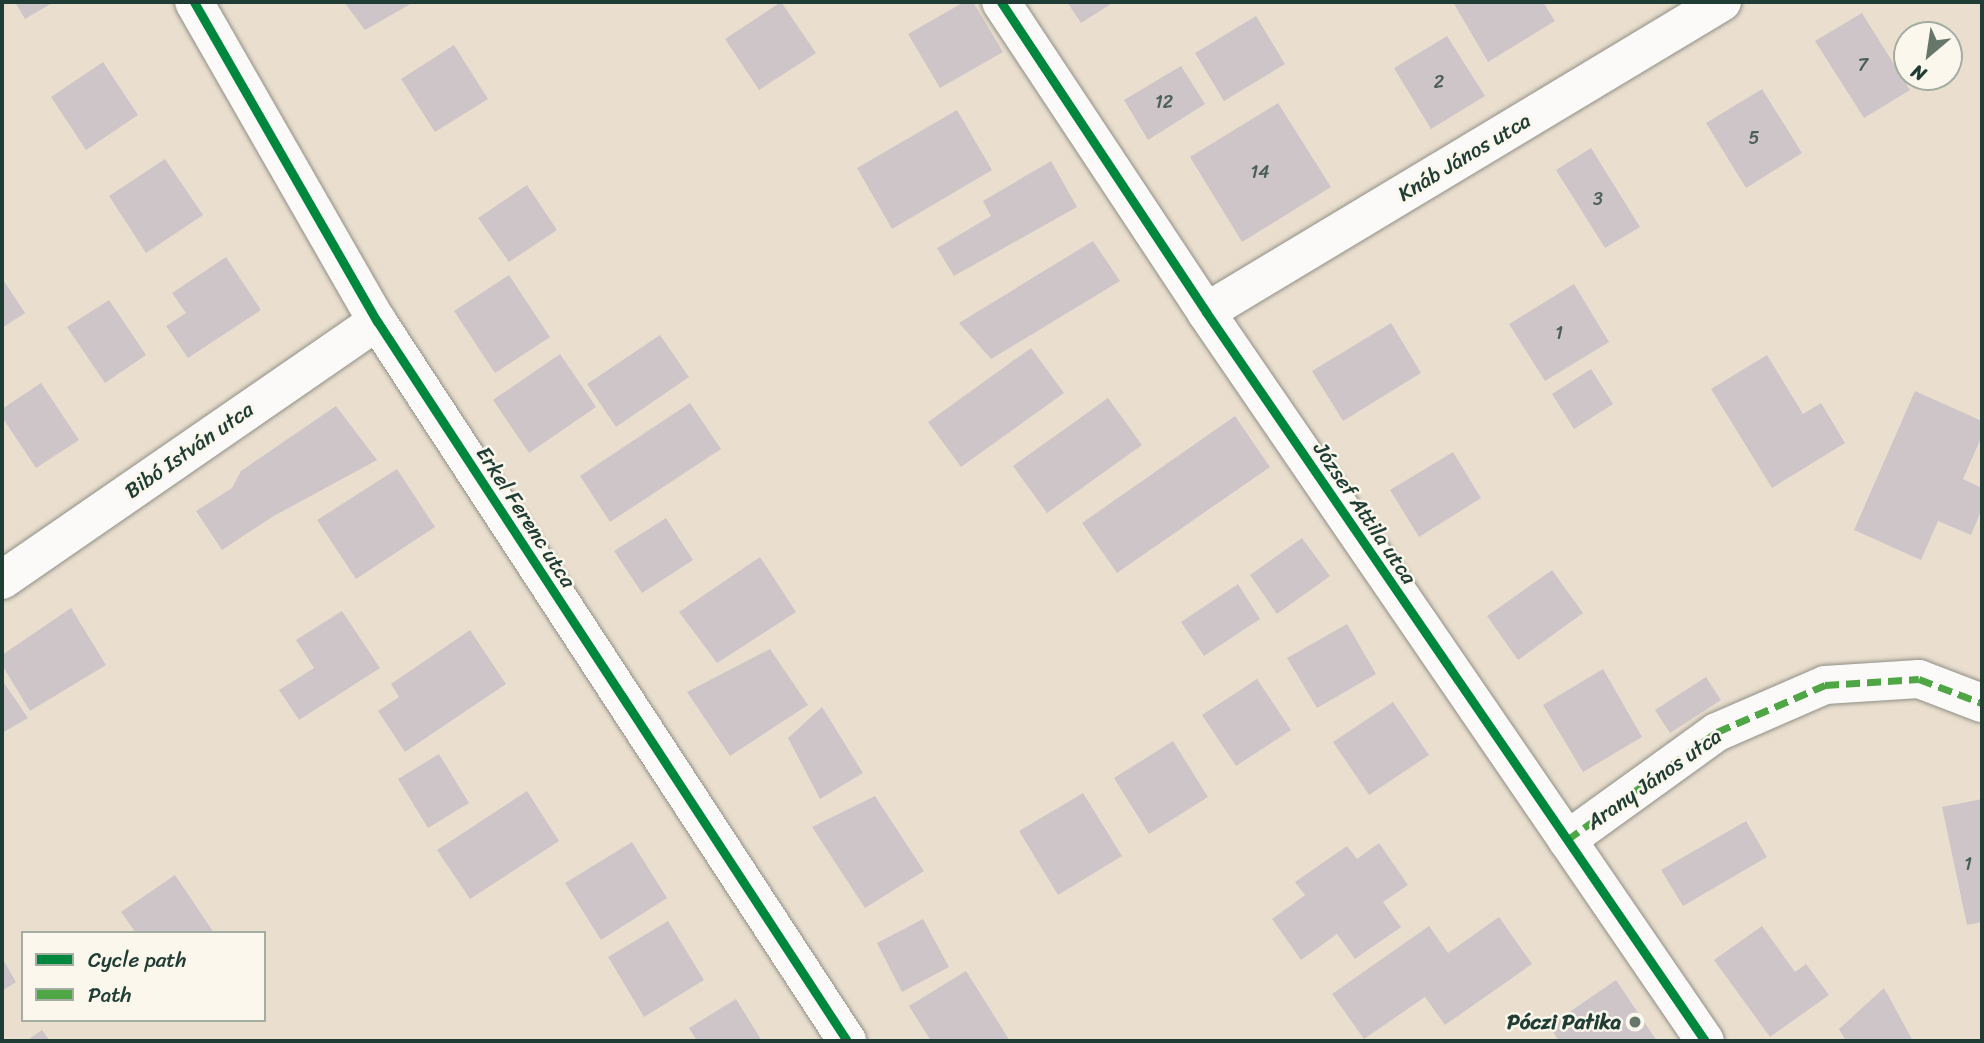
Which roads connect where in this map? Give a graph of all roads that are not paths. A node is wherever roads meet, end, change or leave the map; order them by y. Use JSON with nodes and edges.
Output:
{"nodes":[{"id":1,"x":194,"y":2,"type":"edge"},
{"id":2,"x":1001,"y":2,"type":"edge"},
{"id":3,"x":1721,"y":2,"type":"edge"},
{"id":4,"x":1206,"y":312,"type":"junction"},
{"id":5,"x":377,"y":321,"type":"junction"},
{"id":6,"x":2,"y":580,"type":"edge"},
{"id":7,"x":1982,"y":703,"type":"edge"},
{"id":8,"x":1567,"y":840,"type":"junction"},
{"id":9,"x":847,"y":1041,"type":"edge"},
{"id":10,"x":1705,"y":1041,"type":"edge"}],
"edges":[{"from":1,"to":5,"type":"street","name":"Erkel Ferenc utca"},
{"from":2,"to":4,"type":"street","name":"József Attila utca"},
{"from":3,"to":4,"type":"street","name":"Knáb János utca"},
{"from":4,"to":8,"type":"street","name":"József Attila utca"},
{"from":5,"to":6,"type":"street","name":"Bibó István utca"},
{"from":5,"to":9,"type":"street","name":"Erkel Ferenc utca"},
{"from":7,"to":8,"type":"street","name":"Arany János utca"},
{"from":8,"to":10,"type":"street","name":"József Attila utca"}]}
